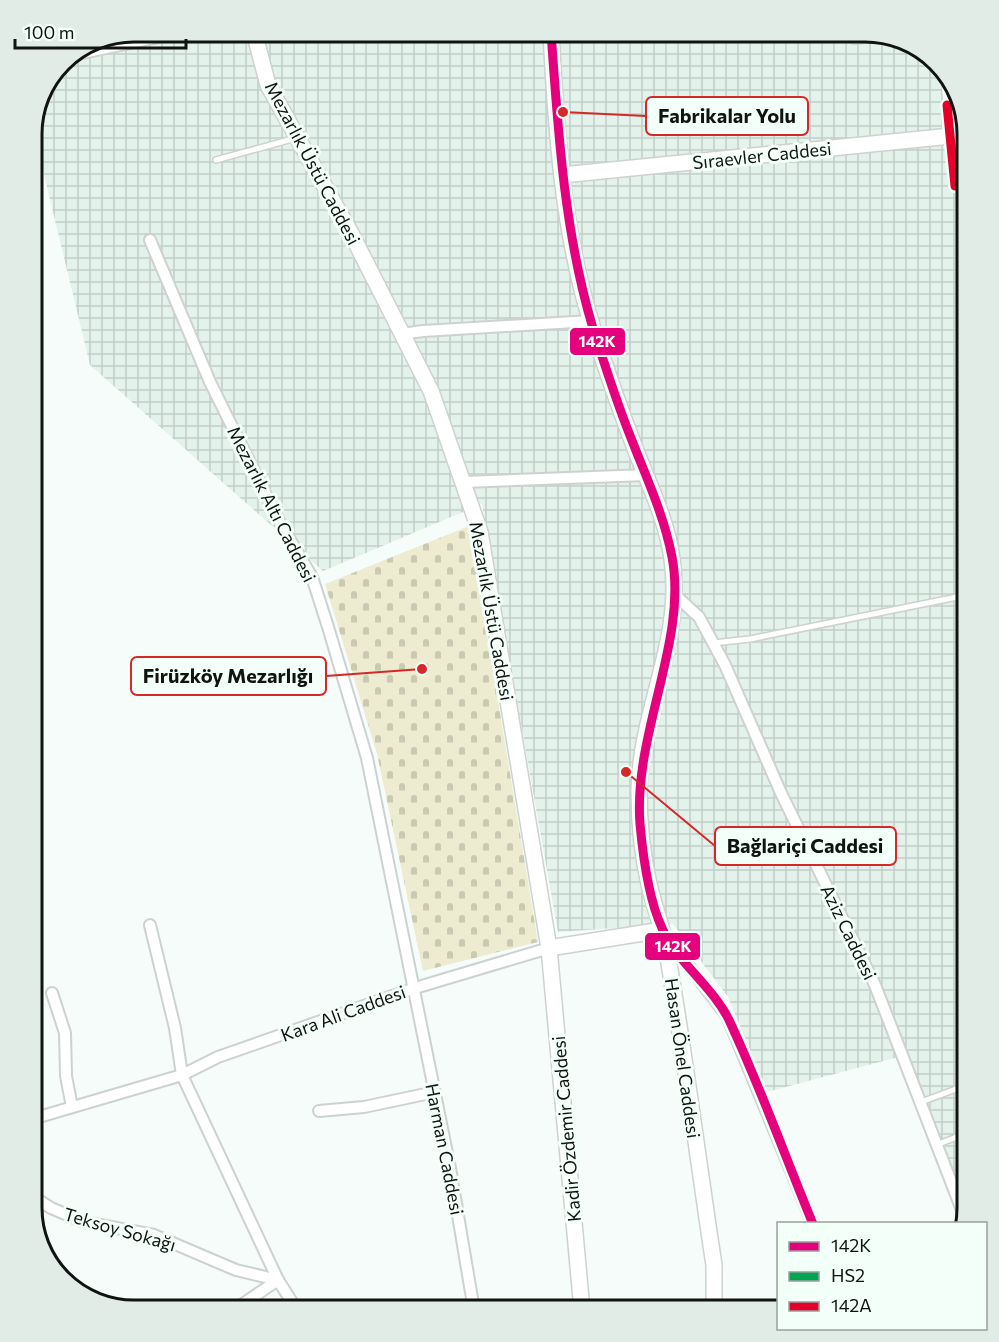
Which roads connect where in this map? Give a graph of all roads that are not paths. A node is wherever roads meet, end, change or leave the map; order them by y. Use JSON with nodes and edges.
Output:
{"nodes":[{"id":1,"x":257,"y":42,"type":"edge"},
{"id":2,"x":552,"y":42,"type":"edge"},
{"id":3,"x":957,"y":135,"type":"edge"},
{"id":4,"x":298,"y":138,"type":"junction"},
{"id":5,"x":216,"y":160,"type":"dead end"},
{"id":6,"x":562,"y":175,"type":"junction"},
{"id":7,"x":150,"y":240,"type":"dead end"},
{"id":8,"x":591,"y":321,"type":"junction"},
{"id":9,"x":402,"y":334,"type":"junction"},
{"id":10,"x":646,"y":475,"type":"junction"},
{"id":11,"x":464,"y":482,"type":"junction"},
{"id":12,"x":675,"y":595,"type":"junction"},
{"id":13,"x":957,"y":597,"type":"edge"},
{"id":14,"x":713,"y":643,"type":"junction"},
{"id":15,"x":150,"y":925,"type":"dead end"},
{"id":16,"x":662,"y":930,"type":"junction"},
{"id":17,"x":549,"y":948,"type":"junction"},
{"id":18,"x":415,"y":988,"type":"junction"},
{"id":19,"x":52,"y":993,"type":"dead end"},
{"id":20,"x":182,"y":1075,"type":"junction"},
{"id":21,"x":957,"y":1089,"type":"edge"},
{"id":22,"x":435,"y":1092,"type":"junction"},
{"id":23,"x":921,"y":1102,"type":"junction"},
{"id":24,"x":72,"y":1107,"type":"junction"},
{"id":25,"x":319,"y":1111,"type":"dead end"},
{"id":26,"x":42,"y":1116,"type":"edge"},
{"id":27,"x":957,"y":1137,"type":"edge"},
{"id":28,"x":936,"y":1145,"type":"junction"},
{"id":29,"x":957,"y":1198,"type":"edge"},
{"id":30,"x":42,"y":1202,"type":"edge"},
{"id":31,"x":812,"y":1222,"type":"edge"},
{"id":32,"x":278,"y":1280,"type":"junction"},
{"id":33,"x":249,"y":1300,"type":"edge"},
{"id":34,"x":291,"y":1300,"type":"edge"},
{"id":35,"x":472,"y":1300,"type":"edge"},
{"id":36,"x":581,"y":1300,"type":"edge"},
{"id":37,"x":714,"y":1300,"type":"edge"}],
"edges":[{"from":1,"to":4,"type":"street","name":"Mezarlık Üstü Caddesi"},
{"from":2,"to":6,"type":"street","name":"Hasan Önel Caddesi"},
{"from":3,"to":6,"type":"street","name":"Sıraevler Caddesi"},
{"from":4,"to":5,"type":"lane"},
{"from":4,"to":9,"type":"street","name":"Mezarlık Üstü Caddesi"},
{"from":6,"to":8,"type":"street","name":"Hasan Önel Caddesi"},
{"from":7,"to":18,"type":"street","name":"Mezarlık Altı Caddesi"},
{"from":8,"to":9,"type":"street"},
{"from":8,"to":10,"type":"street","name":"Hasan Önel Caddesi"},
{"from":9,"to":11,"type":"street","name":"Mezarlık Üstü Caddesi"},
{"from":10,"to":11,"type":"street"},
{"from":10,"to":12,"type":"street","name":"Hasan Önel Caddesi"},
{"from":11,"to":17,"type":"street","name":"Mezarlık Üstü Caddesi"},
{"from":12,"to":14,"type":"street","name":"Aziz Caddesi"},
{"from":12,"to":16,"type":"street","name":"Hasan Önel Caddesi"},
{"from":13,"to":14,"type":"lane"},
{"from":14,"to":23,"type":"street","name":"Aziz Caddesi"},
{"from":15,"to":20,"type":"street"},
{"from":16,"to":17,"type":"street","name":"Kara Ali Caddesi"},
{"from":16,"to":31,"type":"street"},
{"from":16,"to":37,"type":"street","name":"Hasan Önel Caddesi"},
{"from":17,"to":18,"type":"street","name":"Kara Ali Caddesi"},
{"from":17,"to":36,"type":"street","name":"Kadir Özdemir Caddesi"},
{"from":18,"to":20,"type":"street","name":"Kara Ali Caddesi"},
{"from":18,"to":22,"type":"street","name":"Harman Caddesi"},
{"from":19,"to":24,"type":"street"},
{"from":20,"to":24,"type":"street","name":"Kara Ali Caddesi"},
{"from":20,"to":32,"type":"street"},
{"from":21,"to":23,"type":"lane"},
{"from":22,"to":25,"type":"street"},
{"from":22,"to":35,"type":"street","name":"Harman Caddesi"},
{"from":23,"to":28,"type":"street","name":"Aziz Caddesi"},
{"from":24,"to":26,"type":"street","name":"Kara Ali Caddesi"},
{"from":27,"to":28,"type":"lane"},
{"from":28,"to":29,"type":"street","name":"Aziz Caddesi"},
{"from":30,"to":32,"type":"street","name":"Teksoy Sokağı"},
{"from":32,"to":33,"type":"street"},
{"from":32,"to":34,"type":"street"}]}
